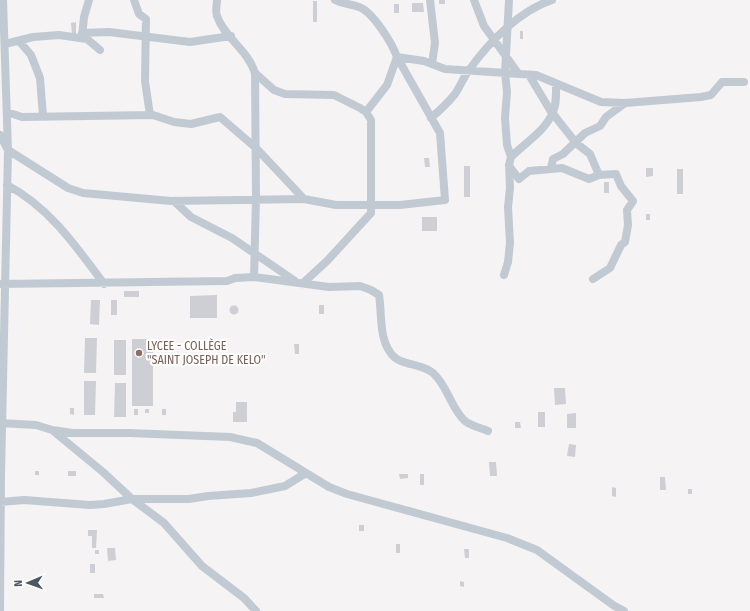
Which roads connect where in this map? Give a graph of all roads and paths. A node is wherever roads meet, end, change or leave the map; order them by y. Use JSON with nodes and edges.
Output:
{"nodes":[{"id":1,"x":3,"y":0,"type":"edge"},
{"id":2,"x":89,"y":0,"type":"edge"},
{"id":3,"x":134,"y":0,"type":"edge"},
{"id":4,"x":335,"y":0,"type":"edge"},
{"id":5,"x":430,"y":0,"type":"edge"},
{"id":6,"x":474,"y":0,"type":"edge"},
{"id":7,"x":552,"y":0,"type":"edge"},
{"id":8,"x":217,"y":1,"type":"edge"},
{"id":9,"x":507,"y":1,"type":"edge"},
{"id":10,"x":507,"y":28,"type":"junction"},
{"id":11,"x":82,"y":35,"type":"junction"},
{"id":12,"x":231,"y":36,"type":"junction"},
{"id":13,"x":146,"y":38,"type":"junction"},
{"id":14,"x":494,"y":40,"type":"junction"},
{"id":15,"x":19,"y":41,"type":"junction"},
{"id":16,"x":5,"y":44,"type":"junction"},
{"id":17,"x":100,"y":50,"type":"dead end"},
{"id":18,"x":506,"y":56,"type":"junction"},
{"id":19,"x":397,"y":57,"type":"junction"},
{"id":20,"x":432,"y":64,"type":"junction"},
{"id":21,"x":468,"y":71,"type":"junction"},
{"id":22,"x":255,"y":73,"type":"junction"},
{"id":23,"x":518,"y":73,"type":"junction"},
{"id":24,"x":505,"y":74,"type":"junction"},
{"id":25,"x":529,"y":75,"type":"junction"},
{"id":26,"x":744,"y":82,"type":"dead end"},
{"id":27,"x":556,"y":84,"type":"junction"},
{"id":28,"x":625,"y":103,"type":"junction"},
{"id":29,"x":7,"y":112,"type":"junction"},
{"id":30,"x":366,"y":112,"type":"junction"},
{"id":31,"x":553,"y":114,"type":"junction"},
{"id":32,"x":150,"y":115,"type":"junction"},
{"id":33,"x":43,"y":116,"type":"junction"},
{"id":34,"x":431,"y":118,"type":"junction"},
{"id":35,"x":0,"y":135,"type":"edge"},
{"id":36,"x":576,"y":143,"type":"junction"},
{"id":37,"x":256,"y":148,"type":"junction"},
{"id":38,"x":8,"y":150,"type":"junction"},
{"id":39,"x":511,"y":157,"type":"junction"},
{"id":40,"x":509,"y":165,"type":"junction"},
{"id":41,"x":551,"y":168,"type":"junction"},
{"id":42,"x":599,"y":175,"type":"junction"},
{"id":43,"x":7,"y":184,"type":"junction"},
{"id":44,"x":304,"y":198,"type":"junction"},
{"id":45,"x":256,"y":199,"type":"junction"},
{"id":46,"x":174,"y":201,"type":"junction"},
{"id":47,"x":371,"y":206,"type":"junction"},
{"id":48,"x":255,"y":252,"type":"junction"},
{"id":49,"x":504,"y":275,"type":"dead end"},
{"id":50,"x":254,"y":277,"type":"junction"},
{"id":51,"x":593,"y":279,"type":"dead end"},
{"id":52,"x":300,"y":283,"type":"junction"},
{"id":53,"x":3,"y":284,"type":"edge"},
{"id":54,"x":104,"y":284,"type":"junction"},
{"id":55,"x":1,"y":404,"type":"edge"},
{"id":56,"x":1,"y":423,"type":"edge"},
{"id":57,"x":52,"y":430,"type":"junction"},
{"id":58,"x":488,"y":431,"type":"dead end"},
{"id":59,"x":306,"y":473,"type":"junction"},
{"id":60,"x":132,"y":499,"type":"junction"},
{"id":61,"x":0,"y":502,"type":"edge"},
{"id":62,"x":0,"y":593,"type":"edge"},
{"id":63,"x":0,"y":611,"type":"edge"},
{"id":64,"x":256,"y":611,"type":"edge"},
{"id":65,"x":624,"y":611,"type":"edge"}],
"edges":[{"from":1,"to":16,"type":"street"},
{"from":2,"to":11,"type":"street"},
{"from":3,"to":13,"type":"street"},
{"from":4,"to":19,"type":"street"},
{"from":5,"to":20,"type":"street"},
{"from":6,"to":14,"type":"street"},
{"from":7,"to":10,"type":"street"},
{"from":8,"to":12,"type":"street"},
{"from":9,"to":10,"type":"street"},
{"from":10,"to":14,"type":"street"},
{"from":10,"to":18,"type":"street"},
{"from":11,"to":13,"type":"street"},
{"from":11,"to":15,"type":"street"},
{"from":11,"to":17,"type":"street"},
{"from":12,"to":13,"type":"street"},
{"from":12,"to":22,"type":"street"},
{"from":13,"to":32,"type":"street"},
{"from":14,"to":18,"type":"street"},
{"from":14,"to":21,"type":"street"},
{"from":15,"to":16,"type":"street"},
{"from":15,"to":33,"type":"street"},
{"from":16,"to":29,"type":"street"},
{"from":18,"to":23,"type":"street"},
{"from":18,"to":24,"type":"street"},
{"from":19,"to":20,"type":"street"},
{"from":19,"to":30,"type":"street"},
{"from":19,"to":34,"type":"street"},
{"from":20,"to":21,"type":"street"},
{"from":21,"to":24,"type":"street"},
{"from":21,"to":34,"type":"street"},
{"from":22,"to":30,"type":"street"},
{"from":22,"to":37,"type":"street"},
{"from":23,"to":24,"type":"street"},
{"from":23,"to":25,"type":"street"},
{"from":24,"to":39,"type":"street"},
{"from":25,"to":27,"type":"street"},
{"from":25,"to":31,"type":"street"},
{"from":26,"to":28,"type":"street"},
{"from":27,"to":28,"type":"street"},
{"from":27,"to":31,"type":"street"},
{"from":28,"to":36,"type":"street"},
{"from":29,"to":33,"type":"street"},
{"from":29,"to":38,"type":"street"},
{"from":30,"to":47,"type":"street"},
{"from":31,"to":36,"type":"street"},
{"from":31,"to":39,"type":"street"},
{"from":32,"to":33,"type":"street"},
{"from":32,"to":37,"type":"street"},
{"from":34,"to":47,"type":"street"},
{"from":35,"to":38,"type":"street"},
{"from":36,"to":41,"type":"street"},
{"from":36,"to":42,"type":"street"},
{"from":37,"to":44,"type":"street"},
{"from":37,"to":45,"type":"street"},
{"from":38,"to":43,"type":"street"},
{"from":38,"to":46,"type":"street"},
{"from":39,"to":40,"type":"street"},
{"from":40,"to":41,"type":"street"},
{"from":40,"to":49,"type":"street"},
{"from":41,"to":42,"type":"street"},
{"from":42,"to":51,"type":"street"},
{"from":43,"to":53,"type":"street"},
{"from":43,"to":54,"type":"street"},
{"from":44,"to":45,"type":"street"},
{"from":44,"to":47,"type":"street"},
{"from":45,"to":46,"type":"street"},
{"from":45,"to":48,"type":"street"},
{"from":46,"to":48,"type":"street"},
{"from":47,"to":52,"type":"street"},
{"from":48,"to":50,"type":"street"},
{"from":48,"to":52,"type":"street"},
{"from":50,"to":52,"type":"street"},
{"from":50,"to":54,"type":"street"},
{"from":52,"to":58,"type":"street"},
{"from":53,"to":54,"type":"street"},
{"from":53,"to":55,"type":"street"},
{"from":55,"to":56,"type":"street"},
{"from":56,"to":57,"type":"street"},
{"from":56,"to":61,"type":"street"},
{"from":57,"to":59,"type":"street"},
{"from":57,"to":60,"type":"street"},
{"from":59,"to":60,"type":"street"},
{"from":59,"to":65,"type":"street"},
{"from":60,"to":61,"type":"street"},
{"from":60,"to":64,"type":"street"},
{"from":61,"to":62,"type":"street"},
{"from":62,"to":63,"type":"street"}]}
